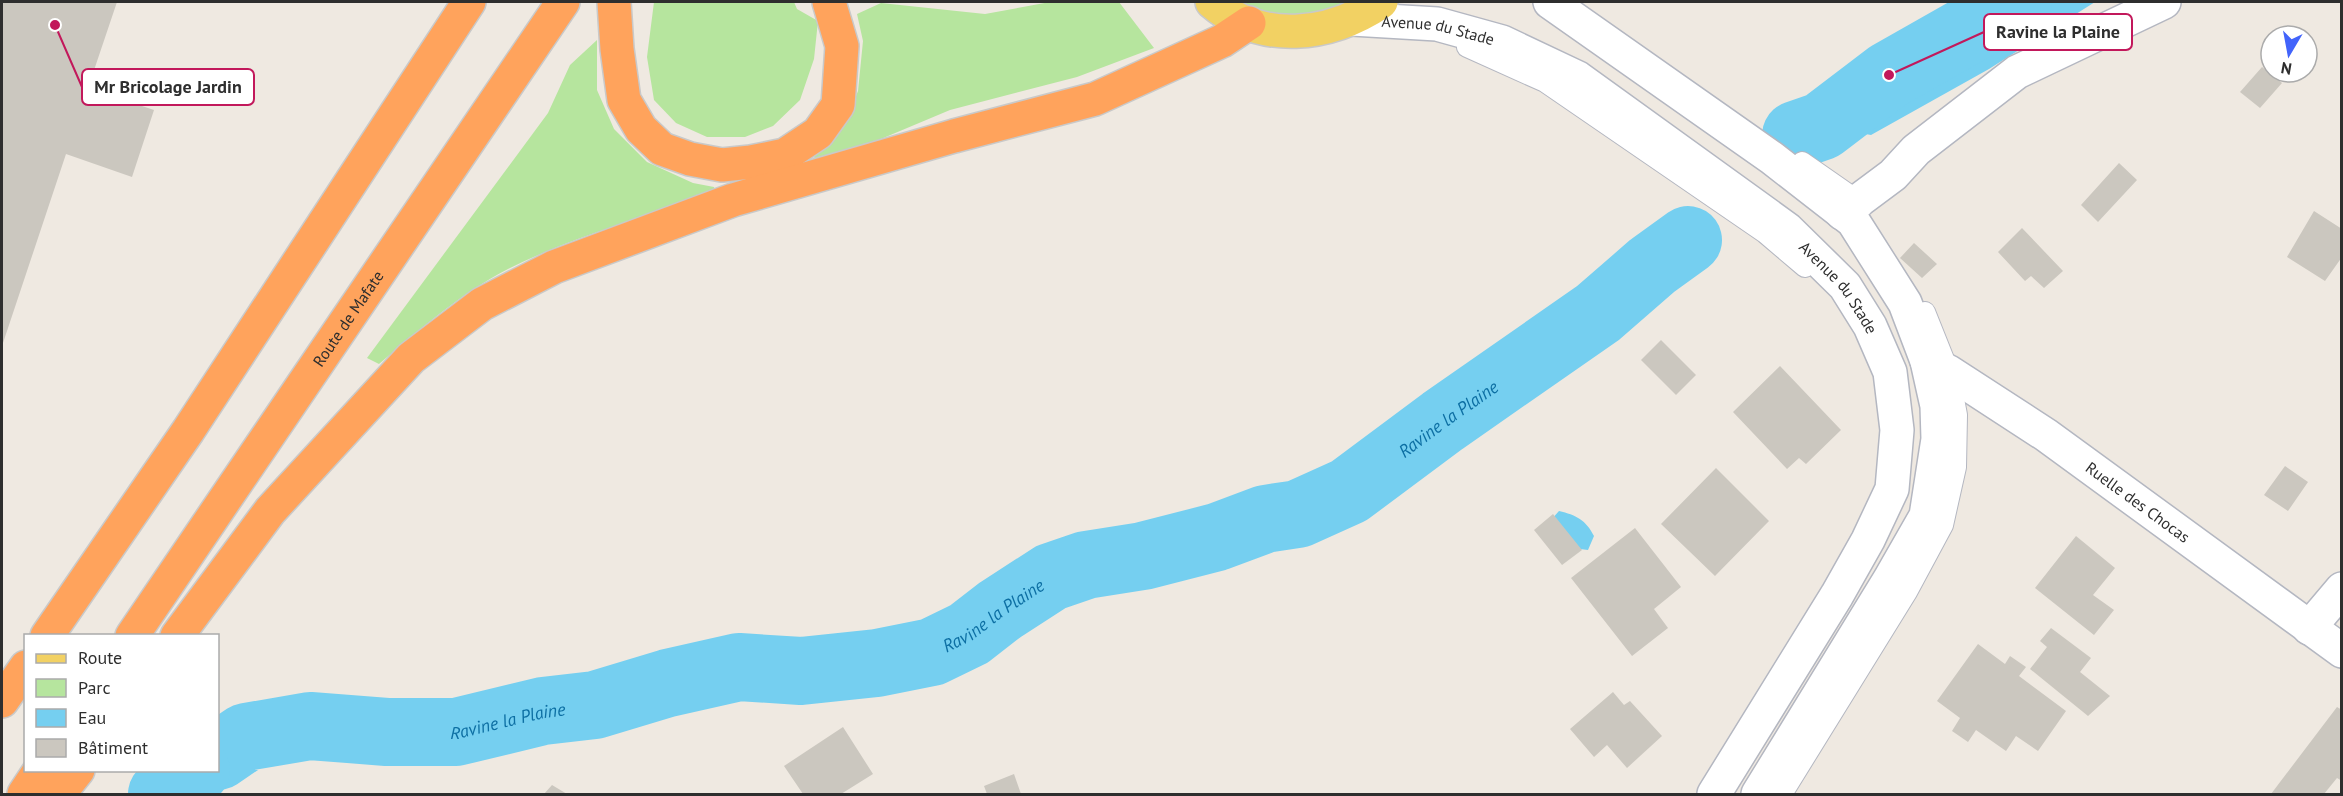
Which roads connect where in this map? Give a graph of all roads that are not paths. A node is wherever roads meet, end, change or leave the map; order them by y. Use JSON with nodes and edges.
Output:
{"nodes":[{"id":1,"x":469,"y":2,"type":"edge"},
{"id":2,"x":563,"y":2,"type":"edge"},
{"id":3,"x":614,"y":2,"type":"edge"},
{"id":4,"x":829,"y":2,"type":"edge"},
{"id":5,"x":1212,"y":2,"type":"edge"},
{"id":6,"x":1381,"y":2,"type":"edge"},
{"id":7,"x":1550,"y":2,"type":"edge"},
{"id":8,"x":1578,"y":2,"type":"edge"},
{"id":9,"x":2164,"y":2,"type":"edge"},
{"id":10,"x":1352,"y":20,"type":"junction"},
{"id":11,"x":1249,"y":24,"type":"junction"},
{"id":12,"x":1850,"y":207,"type":"junction"},
{"id":13,"x":1938,"y":366,"type":"junction"},
{"id":14,"x":2342,"y":589,"type":"edge"},
{"id":15,"x":2309,"y":628,"type":"junction"},
{"id":16,"x":48,"y":634,"type":"edge"},
{"id":17,"x":133,"y":634,"type":"edge"},
{"id":18,"x":179,"y":634,"type":"edge"},
{"id":19,"x":2342,"y":651,"type":"edge"},
{"id":20,"x":24,"y":670,"type":"edge"},
{"id":21,"x":2,"y":701,"type":"edge"},
{"id":22,"x":39,"y":772,"type":"edge"},
{"id":23,"x":77,"y":772,"type":"edge"},
{"id":24,"x":24,"y":795,"type":"edge"},
{"id":25,"x":59,"y":795,"type":"edge"},
{"id":26,"x":1700,"y":795,"type":"edge"},
{"id":27,"x":1714,"y":795,"type":"edge"},
{"id":28,"x":1758,"y":795,"type":"edge"},
{"id":29,"x":1782,"y":795,"type":"edge"}],
"edges":[{"from":1,"to":16,"type":"highway"},
{"from":2,"to":17,"type":"highway","name":"Route de Mafate"},
{"from":3,"to":4,"type":"highway"},
{"from":5,"to":11,"type":"main road"},
{"from":6,"to":10,"type":"main road"},
{"from":7,"to":12,"type":"street"},
{"from":8,"to":12,"type":"lane"},
{"from":9,"to":12,"type":"street"},
{"from":10,"to":11,"type":"main road"},
{"from":10,"to":26,"type":"lane"},
{"from":10,"to":27,"type":"street","name":"Avenue du Stade"},
{"from":11,"to":18,"type":"highway"},
{"from":12,"to":13,"type":"street"},
{"from":13,"to":15,"type":"street","name":"Ruelle des Chocas"},
{"from":13,"to":28,"type":"street"},
{"from":13,"to":29,"type":"lane"},
{"from":14,"to":15,"type":"street"},
{"from":15,"to":19,"type":"street","name":"Ruelle des Chocas"},
{"from":20,"to":21,"type":"highway"},
{"from":22,"to":24,"type":"highway"},
{"from":23,"to":25,"type":"highway"}]}
